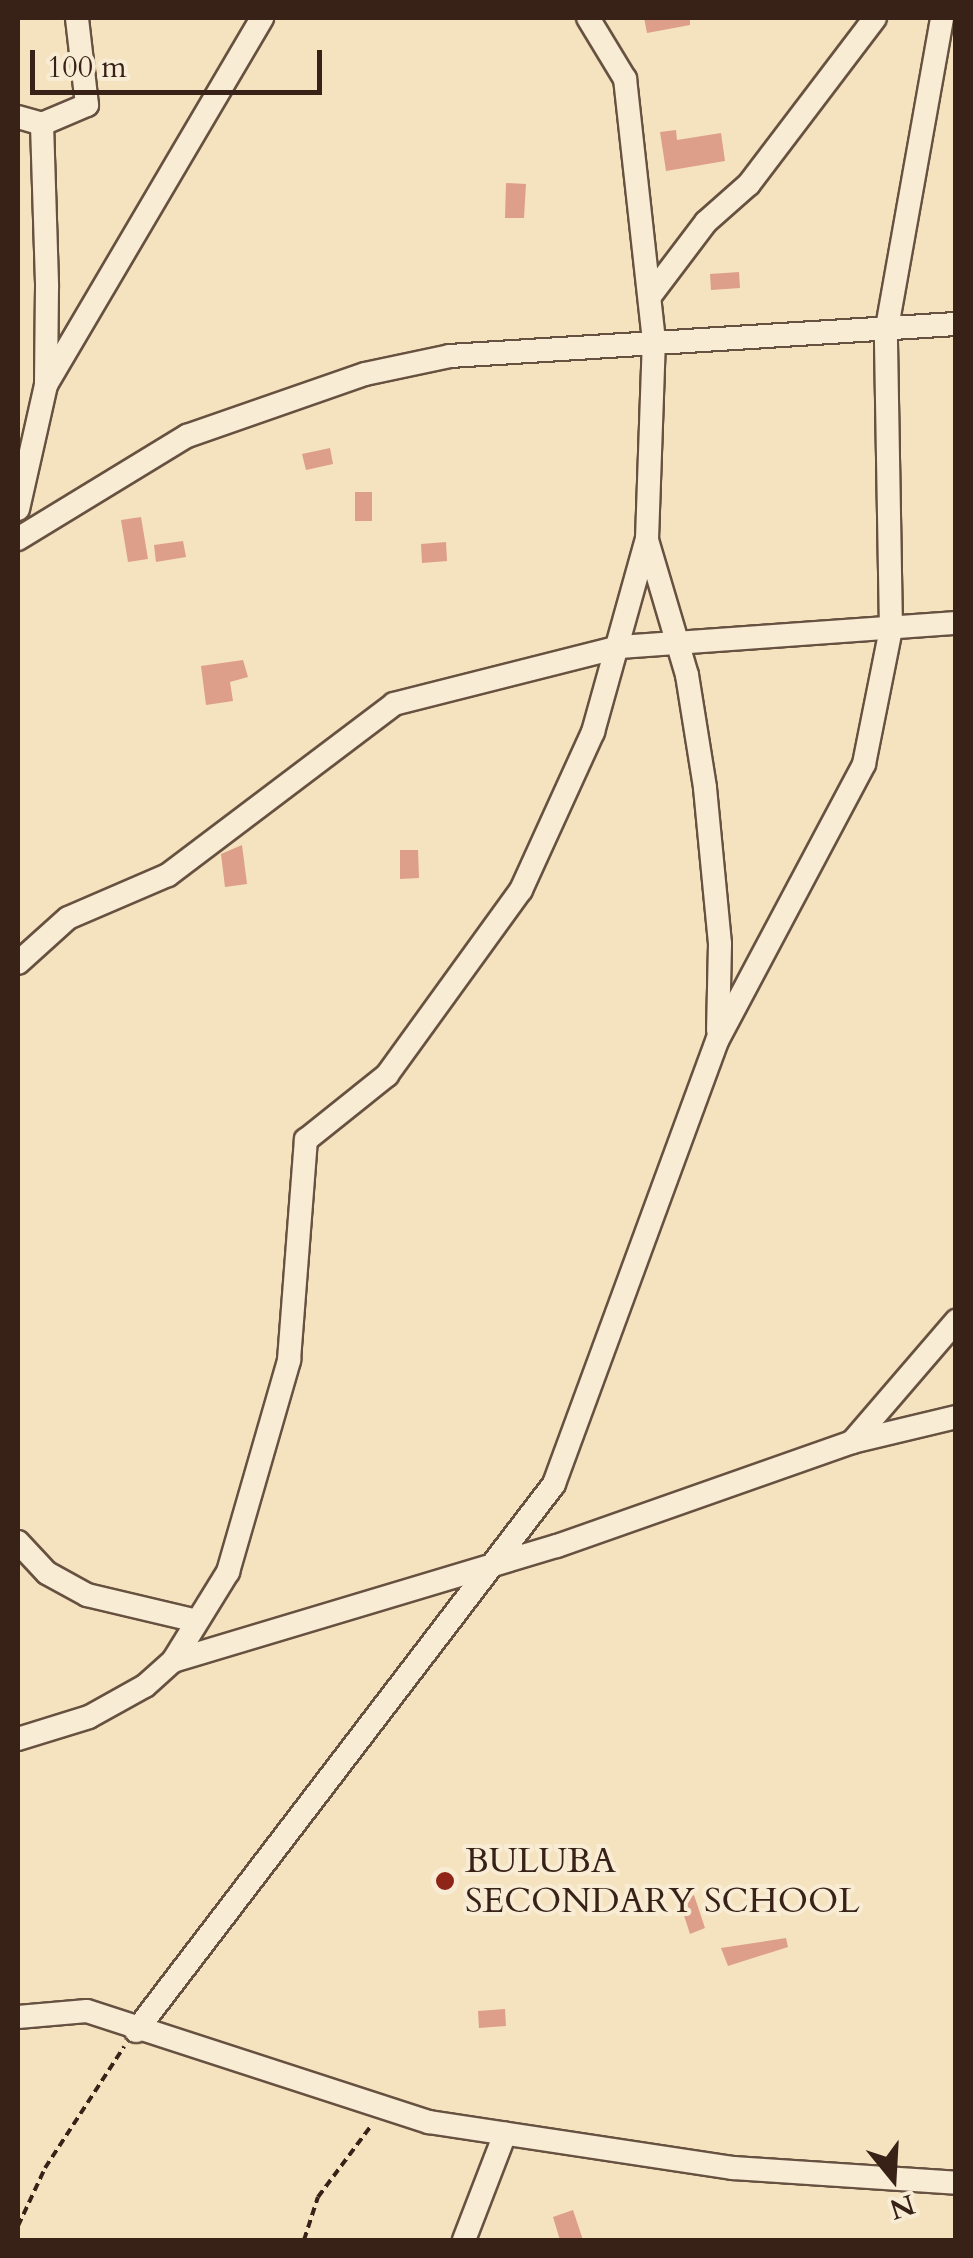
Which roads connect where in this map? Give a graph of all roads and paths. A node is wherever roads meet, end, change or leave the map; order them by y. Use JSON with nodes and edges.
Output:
{"nodes":[{"id":1,"x":76,"y":18,"type":"edge"},
{"id":2,"x":262,"y":18,"type":"edge"},
{"id":3,"x":588,"y":18,"type":"edge"},
{"id":4,"x":875,"y":18,"type":"edge"},
{"id":5,"x":942,"y":18,"type":"edge"},
{"id":6,"x":18,"y":117,"type":"edge"},
{"id":7,"x":42,"y":124,"type":"junction"},
{"id":8,"x":650,"y":296,"type":"junction"},
{"id":9,"x":956,"y":324,"type":"edge"},
{"id":10,"x":886,"y":333,"type":"junction"},
{"id":11,"x":654,"y":341,"type":"junction"},
{"id":12,"x":46,"y":385,"type":"junction"},
{"id":13,"x":18,"y":508,"type":"edge"},
{"id":14,"x":647,"y":538,"type":"junction"},
{"id":15,"x":18,"y":540,"type":"edge"},
{"id":16,"x":956,"y":622,"type":"edge"},
{"id":17,"x":891,"y":629,"type":"junction"},
{"id":18,"x":676,"y":644,"type":"junction"},
{"id":19,"x":620,"y":647,"type":"junction"},
{"id":20,"x":18,"y":963,"type":"edge"},
{"id":21,"x":718,"y":1038,"type":"junction"},
{"id":22,"x":956,"y":1321,"type":"edge"},
{"id":23,"x":956,"y":1417,"type":"edge"},
{"id":24,"x":852,"y":1442,"type":"junction"},
{"id":25,"x":18,"y":1542,"type":"edge"},
{"id":26,"x":488,"y":1568,"type":"junction"},
{"id":27,"x":197,"y":1621,"type":"junction"},
{"id":28,"x":173,"y":1661,"type":"junction"},
{"id":29,"x":18,"y":1740,"type":"edge"},
{"id":30,"x":18,"y":2017,"type":"edge"},
{"id":31,"x":136,"y":2031,"type":"junction"},
{"id":32,"x":387,"y":2107,"type":"junction"},
{"id":33,"x":505,"y":2134,"type":"junction"},
{"id":34,"x":956,"y":2183,"type":"edge"},
{"id":35,"x":18,"y":2226,"type":"edge"},
{"id":36,"x":304,"y":2240,"type":"edge"},
{"id":37,"x":464,"y":2240,"type":"edge"}],
"edges":[{"from":1,"to":7,"type":"street"},
{"from":2,"to":12,"type":"street"},
{"from":3,"to":8,"type":"street"},
{"from":4,"to":8,"type":"street"},
{"from":5,"to":10,"type":"street"},
{"from":6,"to":7,"type":"street"},
{"from":7,"to":12,"type":"street"},
{"from":8,"to":11,"type":"street"},
{"from":9,"to":10,"type":"street"},
{"from":10,"to":11,"type":"street"},
{"from":10,"to":17,"type":"street"},
{"from":11,"to":14,"type":"street"},
{"from":11,"to":15,"type":"street"},
{"from":12,"to":13,"type":"street"},
{"from":14,"to":18,"type":"street"},
{"from":14,"to":19,"type":"street"},
{"from":16,"to":17,"type":"street"},
{"from":17,"to":18,"type":"street"},
{"from":17,"to":21,"type":"street"},
{"from":18,"to":19,"type":"street"},
{"from":18,"to":21,"type":"street"},
{"from":19,"to":20,"type":"street"},
{"from":19,"to":27,"type":"street"},
{"from":21,"to":26,"type":"street"},
{"from":22,"to":24,"type":"street"},
{"from":23,"to":24,"type":"street"},
{"from":24,"to":26,"type":"street"},
{"from":25,"to":27,"type":"street"},
{"from":26,"to":28,"type":"street"},
{"from":26,"to":31,"type":"street"},
{"from":27,"to":28,"type":"street"},
{"from":28,"to":29,"type":"street"},
{"from":30,"to":31,"type":"street"},
{"from":31,"to":32,"type":"street"},
{"from":31,"to":35,"type":"path"},
{"from":32,"to":33,"type":"street"},
{"from":32,"to":36,"type":"path"},
{"from":33,"to":34,"type":"street"},
{"from":33,"to":37,"type":"street"}]}
